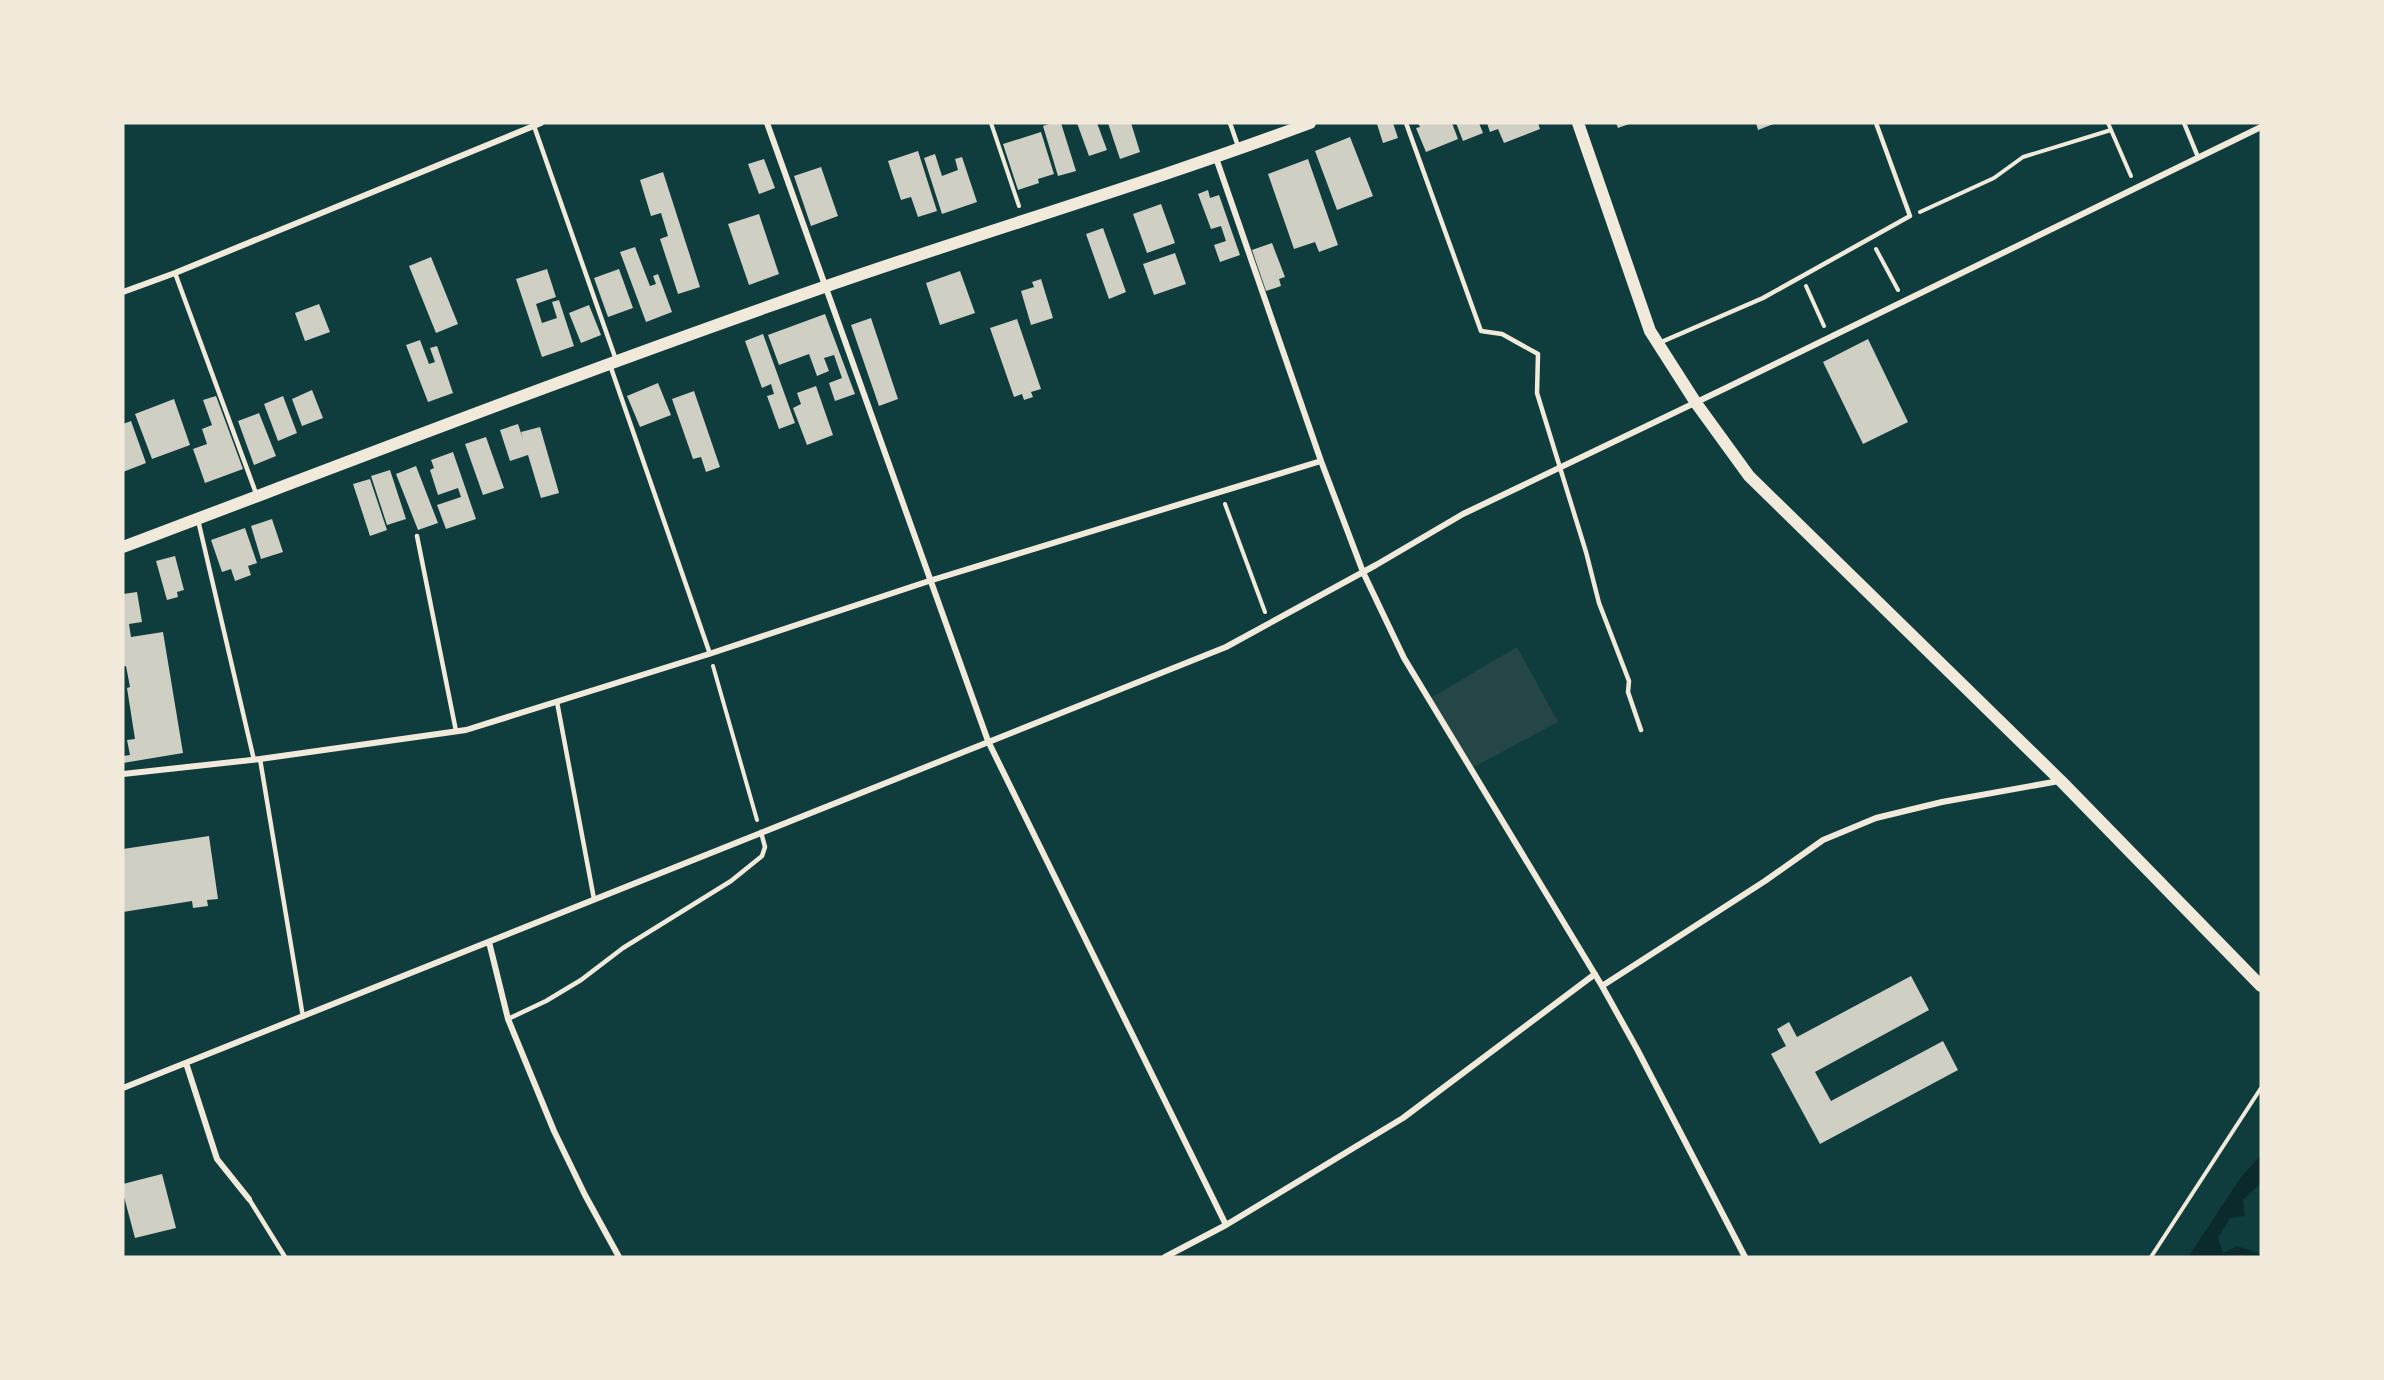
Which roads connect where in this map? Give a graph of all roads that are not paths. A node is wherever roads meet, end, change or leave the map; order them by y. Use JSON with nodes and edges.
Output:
{"nodes":[{"id":1,"x":767,"y":123,"type":"edge"},
{"id":2,"x":1230,"y":123,"type":"edge"},
{"id":3,"x":1310,"y":123,"type":"edge"},
{"id":4,"x":1406,"y":123,"type":"edge"},
{"id":5,"x":1578,"y":123,"type":"edge"},
{"id":6,"x":1876,"y":123,"type":"edge"},
{"id":7,"x":2184,"y":123,"type":"edge"},
{"id":8,"x":537,"y":124,"type":"edge"},
{"id":9,"x":2261,"y":126,"type":"edge"},
{"id":10,"x":1239,"y":150,"type":"junction"},
{"id":11,"x":2198,"y":157,"type":"junction"},
{"id":12,"x":1216,"y":158,"type":"junction"},
{"id":13,"x":175,"y":273,"type":"junction"},
{"id":14,"x":824,"y":287,"type":"junction"},
{"id":15,"x":123,"y":292,"type":"edge"},
{"id":16,"x":1658,"y":343,"type":"junction"},
{"id":17,"x":614,"y":364,"type":"junction"},
{"id":18,"x":1696,"y":403,"type":"junction"},
{"id":19,"x":1321,"y":461,"type":"junction"},
{"id":20,"x":1559,"y":468,"type":"junction"},
{"id":21,"x":257,"y":496,"type":"junction"},
{"id":22,"x":198,"y":519,"type":"junction"},
{"id":23,"x":417,"y":536,"type":"dead end"},
{"id":24,"x":123,"y":548,"type":"edge"},
{"id":25,"x":1363,"y":572,"type":"junction"},
{"id":26,"x":929,"y":581,"type":"junction"},
{"id":27,"x":710,"y":654,"type":"junction"},
{"id":28,"x":557,"y":702,"type":"junction"},
{"id":29,"x":1641,"y":730,"type":"dead end"},
{"id":30,"x":456,"y":731,"type":"junction"},
{"id":31,"x":988,"y":741,"type":"junction"},
{"id":32,"x":257,"y":759,"type":"junction"},
{"id":33,"x":123,"y":774,"type":"edge"},
{"id":34,"x":2061,"y":781,"type":"junction"},
{"id":35,"x":760,"y":832,"type":"junction"},
{"id":36,"x":594,"y":899,"type":"junction"},
{"id":37,"x":489,"y":942,"type":"junction"},
{"id":38,"x":1595,"y":974,"type":"junction"},
{"id":39,"x":1602,"y":986,"type":"junction"},
{"id":40,"x":2261,"y":986,"type":"edge"},
{"id":41,"x":303,"y":1017,"type":"junction"},
{"id":42,"x":508,"y":1019,"type":"junction"},
{"id":43,"x":186,"y":1063,"type":"junction"},
{"id":44,"x":123,"y":1088,"type":"edge"},
{"id":45,"x":249,"y":1199,"type":"joint"},
{"id":46,"x":1227,"y":1225,"type":"junction"},
{"id":47,"x":285,"y":1257,"type":"edge"},
{"id":48,"x":619,"y":1257,"type":"edge"},
{"id":49,"x":1165,"y":1257,"type":"edge"},
{"id":50,"x":1745,"y":1257,"type":"edge"}],
"edges":[{"from":1,"to":14,"type":"street"},
{"from":2,"to":10,"type":"lane"},
{"from":3,"to":10,"type":"main road"},
{"from":4,"to":20,"type":"lane"},
{"from":5,"to":16,"type":"main road"},
{"from":6,"to":16,"type":"lane"},
{"from":7,"to":11,"type":"lane"},
{"from":8,"to":13,"type":"street"},
{"from":8,"to":17,"type":"lane"},
{"from":9,"to":11,"type":"street"},
{"from":10,"to":12,"type":"main road"},
{"from":11,"to":18,"type":"street"},
{"from":12,"to":14,"type":"main road"},
{"from":12,"to":19,"type":"street"},
{"from":13,"to":15,"type":"street"},
{"from":13,"to":21,"type":"lane"},
{"from":14,"to":17,"type":"main road"},
{"from":14,"to":26,"type":"street"},
{"from":16,"to":18,"type":"main road"},
{"from":17,"to":21,"type":"main road"},
{"from":17,"to":27,"type":"lane"},
{"from":18,"to":20,"type":"street"},
{"from":18,"to":34,"type":"main road"},
{"from":19,"to":25,"type":"street"},
{"from":19,"to":26,"type":"street"},
{"from":20,"to":25,"type":"street"},
{"from":20,"to":29,"type":"lane"},
{"from":21,"to":22,"type":"main road"},
{"from":22,"to":24,"type":"main road"},
{"from":22,"to":32,"type":"lane"},
{"from":23,"to":30,"type":"lane"},
{"from":25,"to":31,"type":"street"},
{"from":25,"to":38,"type":"street"},
{"from":26,"to":27,"type":"street"},
{"from":26,"to":31,"type":"street"},
{"from":27,"to":28,"type":"street"},
{"from":28,"to":30,"type":"street"},
{"from":28,"to":36,"type":"lane"},
{"from":30,"to":32,"type":"street"},
{"from":31,"to":35,"type":"street"},
{"from":31,"to":46,"type":"street"},
{"from":32,"to":33,"type":"street"},
{"from":32,"to":41,"type":"lane"},
{"from":34,"to":39,"type":"street"},
{"from":34,"to":40,"type":"main road"},
{"from":35,"to":36,"type":"street"},
{"from":35,"to":42,"type":"lane"},
{"from":36,"to":37,"type":"street"},
{"from":37,"to":41,"type":"street"},
{"from":37,"to":42,"type":"street"},
{"from":38,"to":39,"type":"street"},
{"from":38,"to":46,"type":"street"},
{"from":39,"to":50,"type":"street"},
{"from":41,"to":43,"type":"street"},
{"from":42,"to":48,"type":"street"},
{"from":43,"to":44,"type":"street"},
{"from":43,"to":45,"type":"street"},
{"from":45,"to":47,"type":"lane"},
{"from":46,"to":49,"type":"street"}]}
